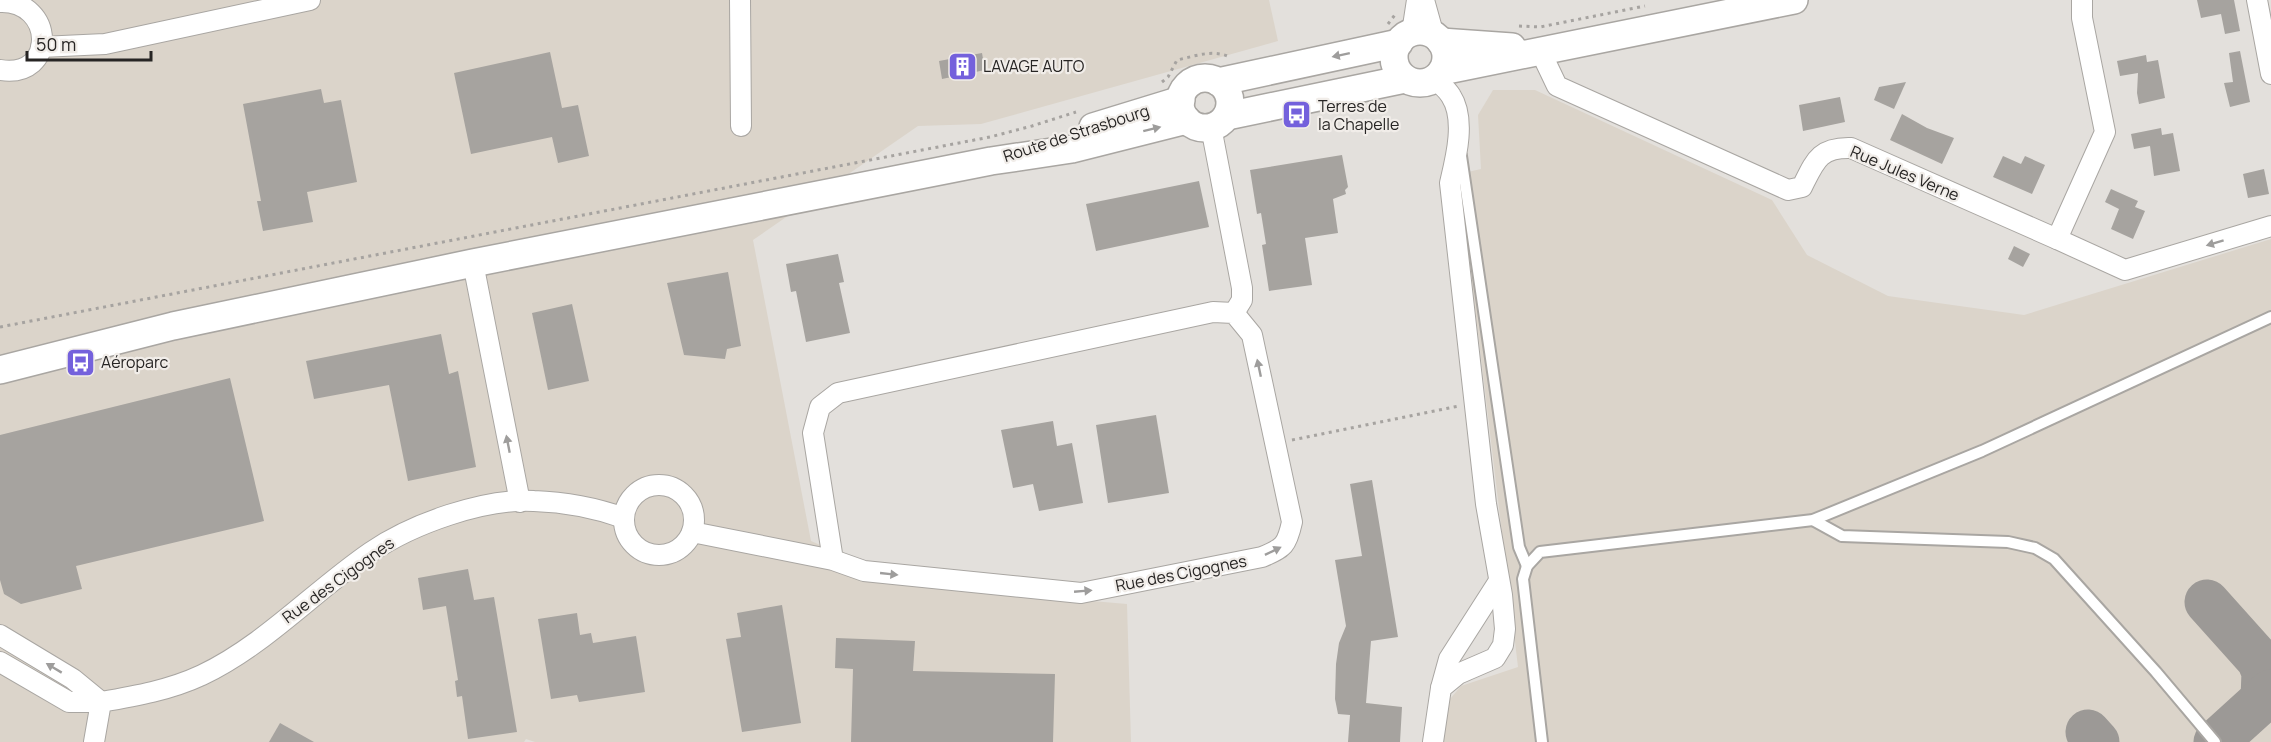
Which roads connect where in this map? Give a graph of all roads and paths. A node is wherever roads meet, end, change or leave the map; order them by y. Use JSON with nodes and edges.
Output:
{"nodes":[{"id":1,"x":310,"y":0,"type":"edge"},
{"id":2,"x":740,"y":0,"type":"edge"},
{"id":3,"x":1794,"y":0,"type":"edge"},
{"id":4,"x":2071,"y":0,"type":"edge"},
{"id":5,"x":2257,"y":0,"type":"edge"},
{"id":6,"x":0,"y":2,"type":"edge"},
{"id":7,"x":1654,"y":4,"type":"dead end"},
{"id":8,"x":2082,"y":9,"type":"edge"},
{"id":9,"x":1415,"y":24,"type":"edge"},
{"id":10,"x":1509,"y":26,"type":"dead end"},
{"id":11,"x":41,"y":47,"type":"junction"},
{"id":12,"x":1543,"y":50,"type":"junction"},
{"id":13,"x":1237,"y":57,"type":"dead end"},
{"id":14,"x":0,"y":70,"type":"edge"},
{"id":15,"x":2271,"y":74,"type":"edge"},
{"id":16,"x":1438,"y":75,"type":"junction"},
{"id":17,"x":1405,"y":79,"type":"junction"},
{"id":18,"x":1218,"y":82,"type":"junction"},
{"id":19,"x":1193,"y":109,"type":"junction"},
{"id":20,"x":1076,"y":112,"type":"dead end"},
{"id":21,"x":741,"y":126,"type":"dead end"},
{"id":22,"x":1459,"y":144,"type":"junction"},
{"id":23,"x":2271,"y":226,"type":"edge"},
{"id":24,"x":2057,"y":239,"type":"junction"},
{"id":25,"x":473,"y":263,"type":"junction"},
{"id":26,"x":1234,"y":312,"type":"junction"},
{"id":27,"x":2271,"y":317,"type":"edge"},
{"id":28,"x":173,"y":326,"type":"junction"},
{"id":29,"x":0,"y":327,"type":"edge"},
{"id":30,"x":0,"y":351,"type":"edge"},
{"id":31,"x":0,"y":370,"type":"edge"},
{"id":32,"x":1475,"y":403,"type":"junction"},
{"id":33,"x":1275,"y":443,"type":"junction"},
{"id":34,"x":520,"y":502,"type":"junction"},
{"id":35,"x":624,"y":518,"type":"junction"},
{"id":36,"x":1813,"y":520,"type":"junction"},
{"id":37,"x":692,"y":532,"type":"junction"},
{"id":38,"x":833,"y":560,"type":"junction"},
{"id":39,"x":1527,"y":566,"type":"junction"},
{"id":40,"x":1499,"y":581,"type":"junction"},
{"id":41,"x":0,"y":635,"type":"edge"},
{"id":42,"x":0,"y":662,"type":"edge"},
{"id":43,"x":1441,"y":688,"type":"junction"},
{"id":44,"x":101,"y":702,"type":"junction"},
{"id":45,"x":95,"y":732,"type":"edge"},
{"id":46,"x":1433,"y":742,"type":"edge"},
{"id":47,"x":1542,"y":742,"type":"edge"},
{"id":48,"x":2215,"y":742,"type":"edge"}],
"edges":[{"from":1,"to":11,"type":"street"},
{"from":2,"to":21,"type":"street"},
{"from":3,"to":12,"type":"main road"},
{"from":4,"to":8,"type":"street"},
{"from":5,"to":15,"type":"street"},
{"from":6,"to":11,"type":"street"},
{"from":7,"to":10,"type":"path"},
{"from":8,"to":24,"type":"street"},
{"from":9,"to":9,"type":"path"},
{"from":9,"to":12,"type":"main road"},
{"from":9,"to":16,"type":"main road"},
{"from":9,"to":17,"type":"main road"},
{"from":9,"to":18,"type":"main road","one_way":true},
{"from":11,"to":14,"type":"street"},
{"from":12,"to":16,"type":"main road"},
{"from":12,"to":24,"type":"street","name":"Rue Jules Verne"},
{"from":13,"to":19,"type":"path"},
{"from":16,"to":17,"type":"main road"},
{"from":16,"to":22,"type":"street"},
{"from":17,"to":19,"type":"main road","name":"Route de Strasbourg"},
{"from":18,"to":19,"type":"main road"},
{"from":18,"to":19,"type":"main road"},
{"from":19,"to":25,"type":"main road","name":"Route de Strasbourg"},
{"from":19,"to":26,"type":"street"},
{"from":20,"to":29,"type":"path"},
{"from":22,"to":32,"type":"street"},
{"from":22,"to":39,"type":"lane"},
{"from":23,"to":24,"type":"street","name":"Rue Jules Verne","one_way":true},
{"from":25,"to":28,"type":"main road","name":"Route de Strasbourg"},
{"from":34,"to":25,"type":"street","one_way":true},
{"from":33,"to":26,"type":"street","name":"Rue des Cigognes","one_way":true},
{"from":26,"to":38,"type":"street"},
{"from":27,"to":36,"type":"lane"},
{"from":28,"to":30,"type":"main road"},
{"from":28,"to":31,"type":"main road"},
{"from":32,"to":33,"type":"path"},
{"from":32,"to":40,"type":"street"},
{"from":38,"to":33,"type":"street","name":"Rue des Cigognes","one_way":true},
{"from":34,"to":35,"type":"street","name":"Rue des Cigognes"},
{"from":34,"to":44,"type":"street","name":"Rue des Cigognes"},
{"from":35,"to":37,"type":"street"},
{"from":35,"to":37,"type":"street"},
{"from":36,"to":39,"type":"lane"},
{"from":36,"to":48,"type":"lane"},
{"from":37,"to":38,"type":"street","name":"Rue des Cigognes"},
{"from":39,"to":47,"type":"lane"},
{"from":40,"to":43,"type":"street"},
{"from":40,"to":43,"type":"street"},
{"from":44,"to":41,"type":"street","one_way":true},
{"from":42,"to":44,"type":"street","name":"Rue des Cigognes"},
{"from":43,"to":46,"type":"street"},
{"from":44,"to":45,"type":"street"}]}
